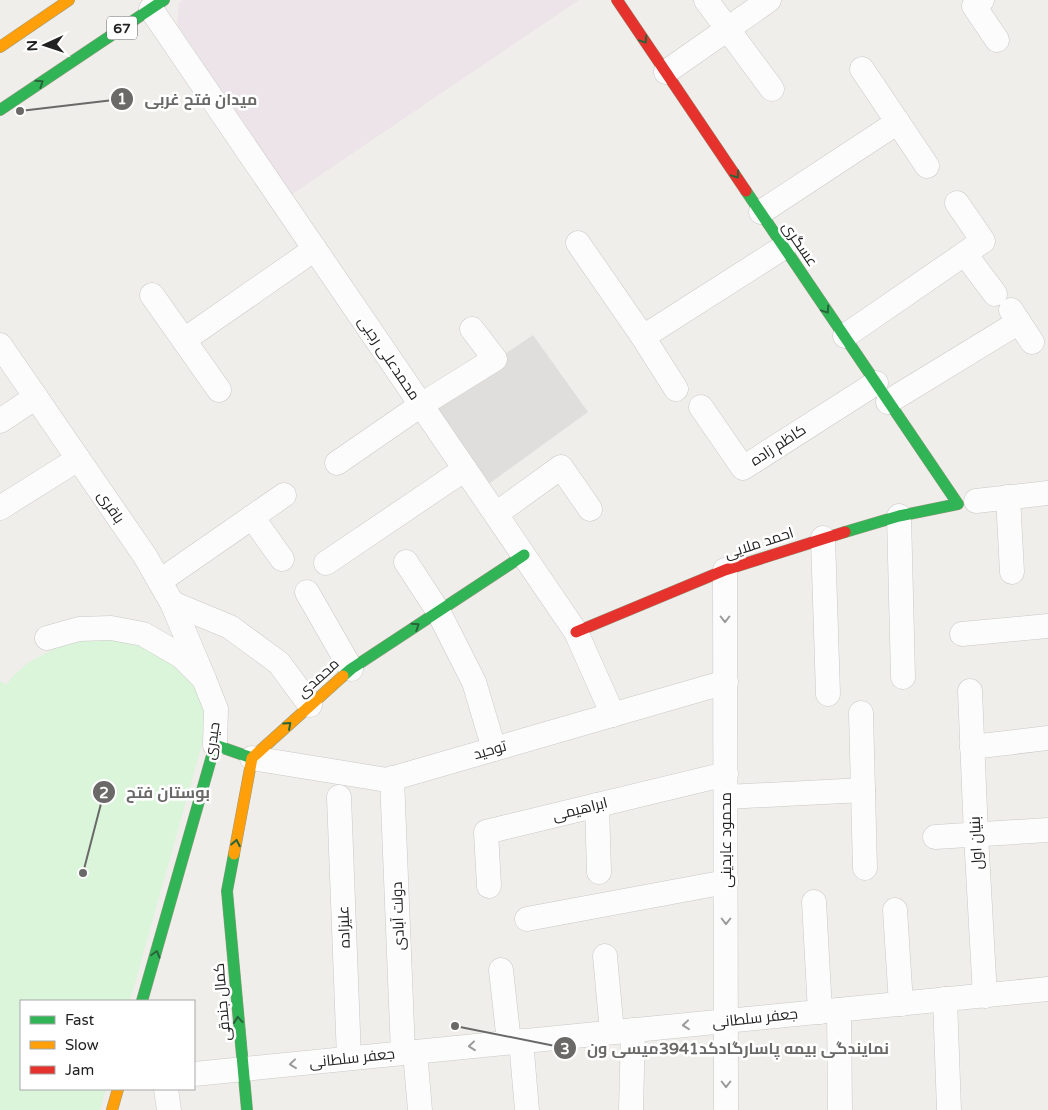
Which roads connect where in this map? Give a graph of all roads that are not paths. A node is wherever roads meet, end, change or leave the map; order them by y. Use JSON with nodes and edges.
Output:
{"nodes":[{"id":1,"x":69,"y":0,"type":"edge"},
{"id":2,"x":617,"y":0,"type":"edge"},
{"id":3,"x":706,"y":0,"type":"edge"},
{"id":4,"x":770,"y":0,"type":"edge"},
{"id":5,"x":982,"y":0,"type":"edge"},
{"id":6,"x":157,"y":4,"type":"edge"},
{"id":7,"x":727,"y":30,"type":"junction"},
{"id":8,"x":997,"y":40,"type":"dead end"},
{"id":9,"x":0,"y":47,"type":"edge"},
{"id":10,"x":862,"y":69,"type":"dead end"},
{"id":11,"x":666,"y":72,"type":"junction"},
{"id":12,"x":772,"y":89,"type":"dead end"},
{"id":13,"x":0,"y":110,"type":"edge"},
{"id":14,"x":898,"y":122,"type":"junction"},
{"id":15,"x":927,"y":166,"type":"dead end"},
{"id":16,"x":957,"y":203,"type":"dead end"},
{"id":17,"x":761,"y":212,"type":"junction"},
{"id":18,"x":578,"y":243,"type":"dead end"},
{"id":19,"x":784,"y":247,"type":"junction"},
{"id":20,"x":974,"y":248,"type":"junction"},
{"id":21,"x":315,"y":249,"type":"junction"},
{"id":22,"x":152,"y":294,"type":"dead end"},
{"id":23,"x":1008,"y":308,"type":"junction"},
{"id":24,"x":472,"y":329,"type":"dead end"},
{"id":25,"x":844,"y":336,"type":"junction"},
{"id":26,"x":643,"y":338,"type":"junction"},
{"id":27,"x":184,"y":340,"type":"junction"},
{"id":28,"x":1032,"y":342,"type":"dead end"},
{"id":29,"x":0,"y":345,"type":"edge"},
{"id":30,"x":676,"y":389,"type":"dead end"},
{"id":31,"x":219,"y":390,"type":"dead end"},
{"id":32,"x":882,"y":392,"type":"junction"},
{"id":33,"x":36,"y":396,"type":"junction"},
{"id":34,"x":421,"y":405,"type":"junction"},
{"id":35,"x":701,"y":407,"type":"dead end"},
{"id":36,"x":0,"y":421,"type":"edge"},
{"id":37,"x":78,"y":459,"type":"junction"},
{"id":38,"x":337,"y":463,"type":"dead end"},
{"id":39,"x":465,"y":469,"type":"junction"},
{"id":40,"x":1048,"y":492,"type":"edge"},
{"id":41,"x":284,"y":495,"type":"dead end"},
{"id":42,"x":1008,"y":497,"type":"junction"},
{"id":43,"x":967,"y":503,"type":"junction"},
{"id":44,"x":0,"y":508,"type":"edge"},
{"id":45,"x":590,"y":509,"type":"dead end"},
{"id":46,"x":496,"y":514,"type":"junction"},
{"id":47,"x":898,"y":516,"type":"junction"},
{"id":48,"x":252,"y":517,"type":"junction"},
{"id":49,"x":823,"y":538,"type":"junction"},
{"id":50,"x":524,"y":555,"type":"junction"},
{"id":51,"x":282,"y":559,"type":"dead end"},
{"id":52,"x":406,"y":562,"type":"dead end"},
{"id":53,"x":326,"y":564,"type":"dead end"},
{"id":54,"x":725,"y":570,"type":"junction"},
{"id":55,"x":1012,"y":572,"type":"dead end"},
{"id":56,"x":160,"y":581,"type":"junction"},
{"id":57,"x":307,"y":592,"type":"dead end"},
{"id":58,"x":172,"y":603,"type":"junction"},
{"id":59,"x":438,"y":611,"type":"junction"},
{"id":60,"x":1048,"y":626,"type":"edge"},
{"id":61,"x":576,"y":632,"type":"junction"},
{"id":62,"x":962,"y":634,"type":"dead end"},
{"id":63,"x":47,"y":638,"type":"dead end"},
{"id":64,"x":351,"y":668,"type":"junction"},
{"id":65,"x":902,"y":677,"type":"dead end"},
{"id":66,"x":204,"y":679,"type":"junction"},
{"id":67,"x":726,"y":682,"type":"junction"},
{"id":68,"x":970,"y":691,"type":"dead end"},
{"id":69,"x":828,"y":694,"type":"dead end"},
{"id":70,"x":310,"y":705,"type":"junction"},
{"id":71,"x":861,"y":713,"type":"dead end"},
{"id":72,"x":613,"y":714,"type":"junction"},
{"id":73,"x":1048,"y":738,"type":"edge"},
{"id":74,"x":215,"y":745,"type":"junction"},
{"id":75,"x":972,"y":747,"type":"junction"},
{"id":76,"x":494,"y":749,"type":"junction"},
{"id":77,"x":252,"y":758,"type":"junction"},
{"id":78,"x":392,"y":778,"type":"junction"},
{"id":79,"x":726,"y":786,"type":"junction"},
{"id":80,"x":863,"y":790,"type":"junction"},
{"id":81,"x":339,"y":797,"type":"dead end"},
{"id":82,"x":597,"y":805,"type":"junction"},
{"id":83,"x":1048,"y":830,"type":"edge"},
{"id":84,"x":976,"y":835,"type":"junction"},
{"id":85,"x":935,"y":837,"type":"dead end"},
{"id":86,"x":865,"y":868,"type":"dead end"},
{"id":87,"x":599,"y":872,"type":"dead end"},
{"id":88,"x":726,"y":882,"type":"junction"},
{"id":89,"x":489,"y":886,"type":"dead end"},
{"id":90,"x":814,"y":902,"type":"dead end"},
{"id":91,"x":895,"y":910,"type":"dead end"},
{"id":92,"x":527,"y":919,"type":"dead end"},
{"id":93,"x":605,"y":956,"type":"dead end"},
{"id":94,"x":501,"y":970,"type":"dead end"},
{"id":95,"x":1048,"y":989,"type":"edge"},
{"id":96,"x":985,"y":996,"type":"junction"},
{"id":97,"x":142,"y":1000,"type":"edge"},
{"id":98,"x":945,"y":1000,"type":"junction"},
{"id":99,"x":901,"y":1004,"type":"junction"},
{"id":100,"x":830,"y":1011,"type":"junction"},
{"id":101,"x":726,"y":1021,"type":"junction"},
{"id":102,"x":622,"y":1031,"type":"junction"},
{"id":103,"x":515,"y":1042,"type":"junction"},
{"id":104,"x":409,"y":1052,"type":"junction"},
{"id":105,"x":349,"y":1058,"type":"junction"},
{"id":106,"x":243,"y":1069,"type":"junction"},
{"id":107,"x":195,"y":1074,"type":"edge"},
{"id":108,"x":118,"y":1090,"type":"edge"},
{"id":109,"x":166,"y":1090,"type":"edge"},
{"id":110,"x":112,"y":1110,"type":"edge"},
{"id":111,"x":169,"y":1110,"type":"edge"},
{"id":112,"x":247,"y":1110,"type":"edge"},
{"id":113,"x":420,"y":1110,"type":"edge"},
{"id":114,"x":527,"y":1110,"type":"edge"},
{"id":115,"x":631,"y":1110,"type":"edge"},
{"id":116,"x":726,"y":1110,"type":"edge"},
{"id":117,"x":840,"y":1110,"type":"edge"},
{"id":118,"x":949,"y":1110,"type":"edge"}],
"edges":[{"from":1,"to":9,"type":"main road"},
{"from":2,"to":11,"type":"main road","name":"عسگری","one_way":true},
{"from":3,"to":7,"type":"street"},
{"from":4,"to":7,"type":"street"},
{"from":5,"to":8,"type":"street"},
{"from":13,"to":6,"type":"main road","number":"67","one_way":true},
{"from":6,"to":21,"type":"street","name":"محمدعلی رجبی"},
{"from":7,"to":11,"type":"street"},
{"from":7,"to":12,"type":"street"},
{"from":10,"to":14,"type":"street"},
{"from":11,"to":17,"type":"main road","name":"عسگری","one_way":true},
{"from":14,"to":15,"type":"street"},
{"from":14,"to":17,"type":"street"},
{"from":16,"to":20,"type":"street"},
{"from":17,"to":19,"type":"main road","name":"عسگری"},
{"from":18,"to":26,"type":"street"},
{"from":19,"to":25,"type":"main road","name":"عسگری","one_way":true},
{"from":19,"to":26,"type":"street"},
{"from":20,"to":23,"type":"street"},
{"from":20,"to":25,"type":"street"},
{"from":21,"to":27,"type":"street"},
{"from":21,"to":34,"type":"street","name":"محمدعلی رجبی"},
{"from":22,"to":27,"type":"street"},
{"from":23,"to":28,"type":"street"},
{"from":23,"to":32,"type":"street"},
{"from":24,"to":34,"type":"street"},
{"from":25,"to":32,"type":"main road","name":"عسگری"},
{"from":26,"to":30,"type":"street"},
{"from":27,"to":31,"type":"street"},
{"from":29,"to":33,"type":"street","name":"باقری"},
{"from":32,"to":35,"type":"street","name":"کاظم زاده"},
{"from":32,"to":43,"type":"main road","name":"عسگری"},
{"from":33,"to":36,"type":"street"},
{"from":33,"to":37,"type":"street","name":"باقری"},
{"from":34,"to":38,"type":"street"},
{"from":34,"to":39,"type":"street","name":"محمدعلی رجبی"},
{"from":37,"to":44,"type":"street"},
{"from":37,"to":56,"type":"street","name":"باقری"},
{"from":39,"to":46,"type":"street","name":"محمدعلی رجبی"},
{"from":39,"to":53,"type":"street"},
{"from":40,"to":42,"type":"street"},
{"from":41,"to":48,"type":"street"},
{"from":42,"to":43,"type":"street"},
{"from":42,"to":55,"type":"street"},
{"from":43,"to":47,"type":"main road","name":"احمد ملایی"},
{"from":45,"to":46,"type":"street"},
{"from":46,"to":50,"type":"street","name":"محمدعلی رجبی"},
{"from":47,"to":49,"type":"main road","name":"احمد ملایی"},
{"from":47,"to":65,"type":"street"},
{"from":48,"to":51,"type":"street"},
{"from":48,"to":56,"type":"street"},
{"from":49,"to":54,"type":"main road","name":"احمد ملایی"},
{"from":49,"to":69,"type":"street"},
{"from":50,"to":59,"type":"main road","name":"محمدی"},
{"from":50,"to":61,"type":"street","name":"محمدعلی رجبی"},
{"from":52,"to":59,"type":"street"},
{"from":54,"to":61,"type":"main road","name":"احمد ملایی"},
{"from":54,"to":67,"type":"street","name":"محمود عابدینی","one_way":true},
{"from":56,"to":58,"type":"street","name":"باقری"},
{"from":57,"to":64,"type":"street"},
{"from":58,"to":66,"type":"street","name":"باقری"},
{"from":58,"to":70,"type":"street"},
{"from":64,"to":59,"type":"main road","name":"محمدی","one_way":true},
{"from":59,"to":76,"type":"street"},
{"from":60,"to":62,"type":"street"},
{"from":61,"to":72,"type":"street","name":"محمدعلی رجبی"},
{"from":63,"to":66,"type":"street","name":"حیدری"},
{"from":64,"to":70,"type":"main road","name":"محمدی"},
{"from":66,"to":74,"type":"street","name":"حیدری"},
{"from":67,"to":72,"type":"street","name":"توحید"},
{"from":67,"to":79,"type":"street","name":"محمود عابدینی"},
{"from":68,"to":75,"type":"street","name":"بنیان اول"},
{"from":77,"to":70,"type":"main road","name":"محمدی","one_way":true},
{"from":71,"to":80,"type":"street"},
{"from":72,"to":76,"type":"street","name":"توحید"},
{"from":73,"to":75,"type":"street"},
{"from":74,"to":77,"type":"main road"},
{"from":97,"to":74,"type":"main road","name":"حیدری","one_way":true},
{"from":75,"to":84,"type":"street","name":"بنیان اول"},
{"from":76,"to":78,"type":"street","name":"توحید"},
{"from":77,"to":78,"type":"street","name":"توحید"},
{"from":106,"to":77,"type":"main road","name":"کمال جندقی","one_way":true},
{"from":78,"to":104,"type":"street","name":"دولت آبادی"},
{"from":79,"to":80,"type":"street","name":"ابراهیمی"},
{"from":79,"to":82,"type":"street","name":"ابراهیمی"},
{"from":79,"to":88,"type":"street","name":"محمود عابدینی"},
{"from":80,"to":86,"type":"street"},
{"from":81,"to":105,"type":"street","name":"علیزاده"},
{"from":82,"to":87,"type":"street"},
{"from":82,"to":89,"type":"street","name":"ابراهیمی"},
{"from":83,"to":84,"type":"street"},
{"from":84,"to":85,"type":"street"},
{"from":84,"to":96,"type":"street","name":"بنیان اول"},
{"from":88,"to":92,"type":"street"},
{"from":88,"to":101,"type":"street","name":"محمود عابدینی","one_way":true},
{"from":90,"to":100,"type":"street"},
{"from":91,"to":99,"type":"street"},
{"from":93,"to":102,"type":"street"},
{"from":94,"to":103,"type":"street"},
{"from":95,"to":96,"type":"street","name":"جعفر سلطانی"},
{"from":96,"to":98,"type":"street","name":"جعفر سلطانی"},
{"from":98,"to":99,"type":"street","name":"جعفر سلطانی"},
{"from":98,"to":118,"type":"street"},
{"from":99,"to":100,"type":"street","name":"جعفر سلطانی"},
{"from":100,"to":101,"type":"street","name":"جعفر سلطانی"},
{"from":100,"to":117,"type":"street"},
{"from":101,"to":102,"type":"street","name":"جعفر سلطانی","one_way":true},
{"from":101,"to":116,"type":"street","name":"محمود عابدینی","one_way":true},
{"from":102,"to":103,"type":"street","name":"جعفر سلطانی"},
{"from":102,"to":115,"type":"street"},
{"from":103,"to":104,"type":"street","name":"جعفر سلطانی","one_way":true},
{"from":103,"to":114,"type":"street"},
{"from":104,"to":105,"type":"street","name":"جعفر سلطانی"},
{"from":104,"to":113,"type":"street","name":"دولت آبادی"},
{"from":105,"to":106,"type":"street","name":"جعفر سلطانی","one_way":true},
{"from":106,"to":107,"type":"street","name":"جعفر سلطانی"},
{"from":106,"to":112,"type":"main road","name":"کمال جندقی"},
{"from":108,"to":110,"type":"main road"},
{"from":109,"to":111,"type":"street"}]}
